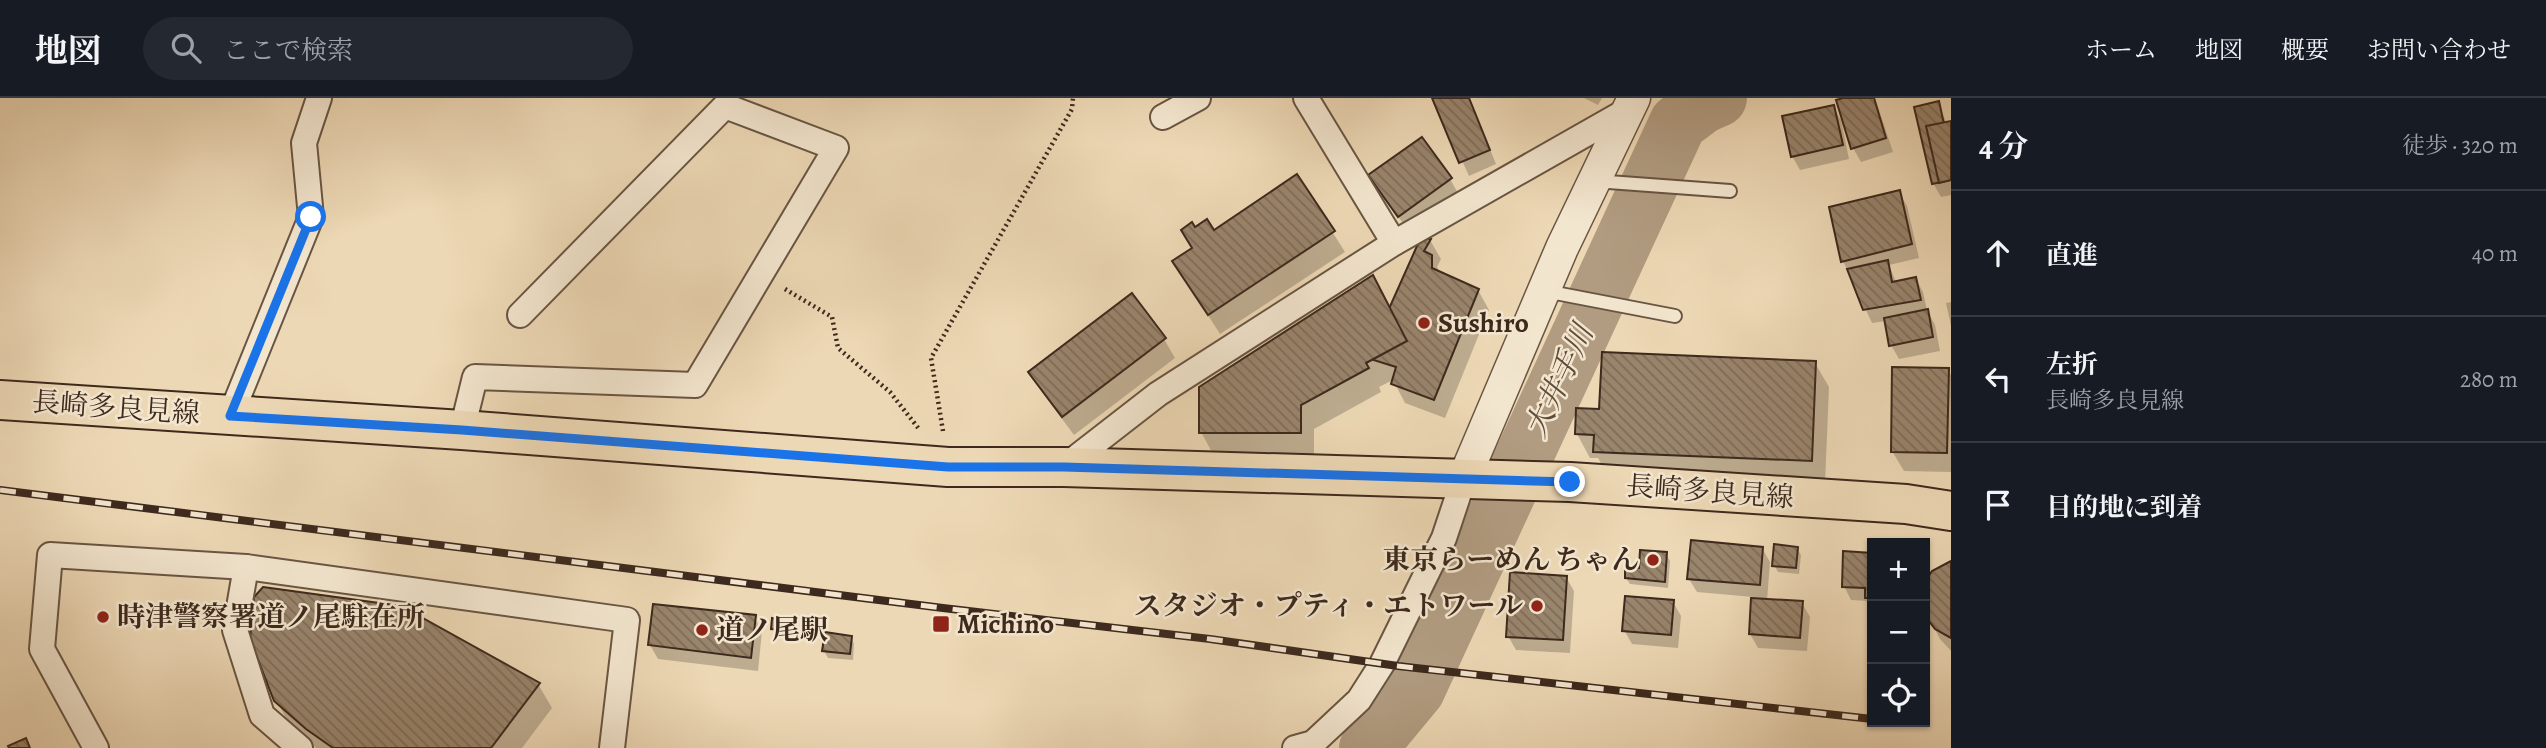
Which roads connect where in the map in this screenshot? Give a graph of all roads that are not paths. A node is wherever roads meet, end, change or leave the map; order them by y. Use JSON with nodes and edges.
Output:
{"nodes":[{"id":1,"x":319,"y":98,"type":"edge"},
{"id":2,"x":1198,"y":98,"type":"edge"},
{"id":3,"x":1306,"y":98,"type":"edge"},
{"id":4,"x":1631,"y":104,"type":"edge"},
{"id":5,"x":1163,"y":117,"type":"dead end"},
{"id":6,"x":1595,"y":181,"type":"junction"},
{"id":7,"x":1730,"y":191,"type":"dead end"},
{"id":8,"x":1394,"y":243,"type":"junction"},
{"id":9,"x":1545,"y":291,"type":"junction"},
{"id":10,"x":520,"y":315,"type":"dead end"},
{"id":11,"x":1675,"y":316,"type":"dead end"},
{"id":12,"x":0,"y":400,"type":"edge"},
{"id":13,"x":230,"y":416,"type":"junction"},
{"id":14,"x":462,"y":430,"type":"junction"},
{"id":15,"x":1064,"y":467,"type":"junction"},
{"id":16,"x":1463,"y":481,"type":"junction"},
{"id":17,"x":1951,"y":511,"type":"edge"},
{"id":18,"x":246,"y":567,"type":"junction"},
{"id":19,"x":96,"y":748,"type":"edge"},
{"id":20,"x":300,"y":748,"type":"edge"},
{"id":21,"x":612,"y":748,"type":"edge"},
{"id":22,"x":1295,"y":748,"type":"edge"}],
"edges":[{"from":1,"to":13,"type":"street"},
{"from":2,"to":5,"type":"street"},
{"from":3,"to":8,"type":"street"},
{"from":4,"to":6,"type":"street"},
{"from":4,"to":8,"type":"street"},
{"from":6,"to":7,"type":"lane"},
{"from":6,"to":9,"type":"street"},
{"from":8,"to":15,"type":"street"},
{"from":9,"to":11,"type":"lane"},
{"from":9,"to":16,"type":"street"},
{"from":10,"to":14,"type":"street"},
{"from":12,"to":13,"type":"main road","name":"長崎多良見線"},
{"from":13,"to":14,"type":"main road","name":"長崎多良見線"},
{"from":14,"to":15,"type":"main road","name":"長崎多良見線"},
{"from":15,"to":16,"type":"main road","name":"長崎多良見線"},
{"from":16,"to":17,"type":"main road","name":"長崎多良見線"},
{"from":16,"to":22,"type":"street"},
{"from":18,"to":19,"type":"street"},
{"from":18,"to":20,"type":"street"},
{"from":18,"to":21,"type":"street"}]}
